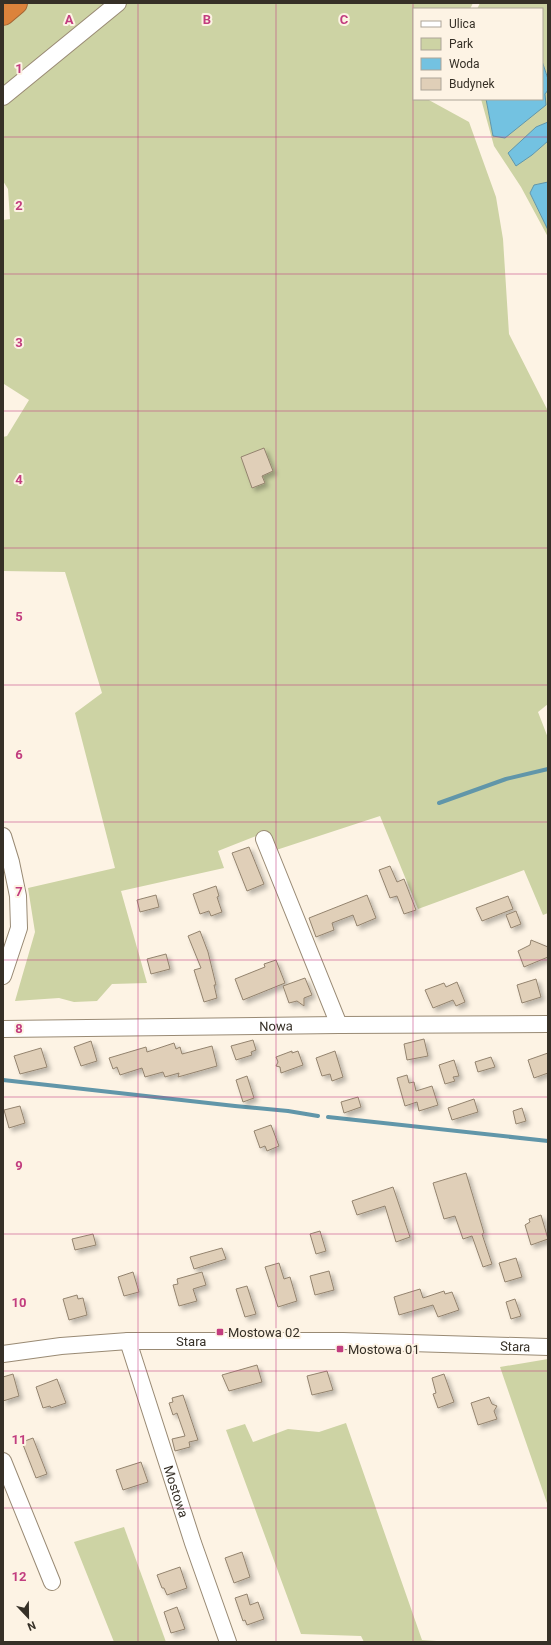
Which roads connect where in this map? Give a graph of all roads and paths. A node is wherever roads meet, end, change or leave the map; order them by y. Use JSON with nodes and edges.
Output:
{"nodes":[{"id":1,"x":16,"y":3,"type":"edge"},
{"id":2,"x":118,"y":3,"type":"edge"},
{"id":3,"x":3,"y":14,"type":"edge"},
{"id":4,"x":3,"y":97,"type":"edge"},
{"id":5,"x":3,"y":836,"type":"edge"},
{"id":6,"x":264,"y":839,"type":"dead end"},
{"id":7,"x":3,"y":976,"type":"edge"},
{"id":8,"x":339,"y":1024,"type":"junction"},
{"id":9,"x":548,"y":1024,"type":"edge"},
{"id":10,"x":3,"y":1029,"type":"edge"},
{"id":11,"x":128,"y":1341,"type":"junction"},
{"id":12,"x":548,"y":1347,"type":"edge"},
{"id":13,"x":3,"y":1354,"type":"edge"},
{"id":14,"x":3,"y":1461,"type":"edge"},
{"id":15,"x":52,"y":1582,"type":"dead end"},
{"id":16,"x":228,"y":1642,"type":"edge"}],
"edges":[{"from":1,"to":3,"type":"highway"},
{"from":2,"to":4,"type":"street"},
{"from":5,"to":7,"type":"street"},
{"from":6,"to":8,"type":"street"},
{"from":8,"to":9,"type":"street","name":"Nowa"},
{"from":8,"to":10,"type":"street","name":"Nowa"},
{"from":11,"to":12,"type":"street","name":"Stara"},
{"from":11,"to":13,"type":"street","name":"Stara"},
{"from":11,"to":16,"type":"street","name":"Mostowa"},
{"from":14,"to":15,"type":"street"}]}
